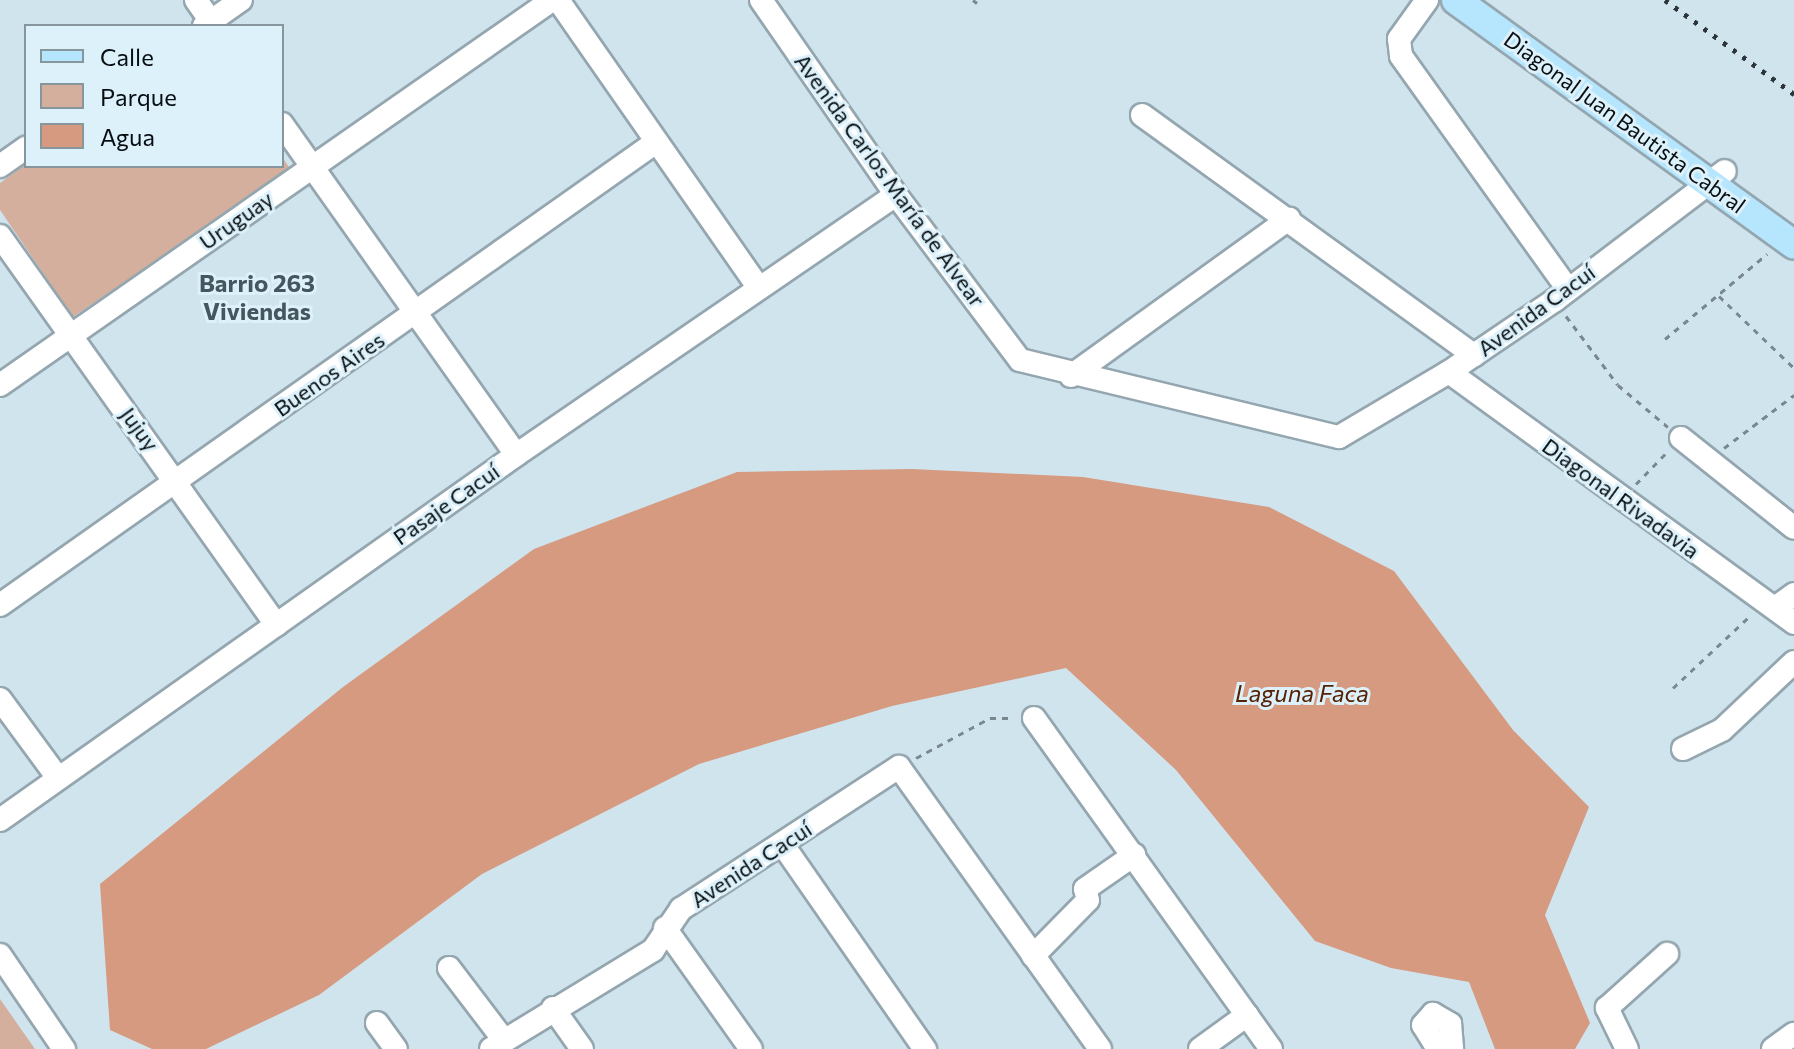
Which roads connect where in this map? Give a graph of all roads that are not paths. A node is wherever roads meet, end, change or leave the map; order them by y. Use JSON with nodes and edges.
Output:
{"nodes":[{"id":1,"x":196,"y":0,"type":"edge"},
{"id":2,"x":241,"y":0,"type":"edge"},
{"id":3,"x":552,"y":0,"type":"edge"},
{"id":4,"x":558,"y":0,"type":"edge"},
{"id":5,"x":761,"y":0,"type":"edge"},
{"id":6,"x":1427,"y":0,"type":"edge"},
{"id":7,"x":1456,"y":0,"type":"edge"},
{"id":8,"x":1488,"y":0,"type":"edge"},
{"id":9,"x":210,"y":24,"type":"edge"},
{"id":10,"x":1142,"y":115,"type":"dead end"},
{"id":11,"x":284,"y":127,"type":"edge"},
{"id":12,"x":656,"y":142,"type":"junction"},
{"id":13,"x":24,"y":149,"type":"edge"},
{"id":14,"x":0,"y":166,"type":"edge"},
{"id":15,"x":312,"y":167,"type":"junction"},
{"id":16,"x":1717,"y":177,"type":"junction"},
{"id":17,"x":896,"y":195,"type":"junction"},
{"id":18,"x":1289,"y":219,"type":"junction"},
{"id":19,"x":1791,"y":235,"type":"edge"},
{"id":20,"x":0,"y":236,"type":"edge"},
{"id":21,"x":759,"y":288,"type":"junction"},
{"id":22,"x":1561,"y":294,"type":"junction"},
{"id":23,"x":416,"y":313,"type":"junction"},
{"id":24,"x":72,"y":335,"type":"junction"},
{"id":25,"x":1474,"y":355,"type":"junction"},
{"id":26,"x":1449,"y":372,"type":"junction"},
{"id":27,"x":1071,"y":376,"type":"junction"},
{"id":28,"x":0,"y":385,"type":"edge"},
{"id":29,"x":1681,"y":438,"type":"road end"},
{"id":30,"x":516,"y":455,"type":"junction"},
{"id":31,"x":177,"y":481,"type":"junction"},
{"id":32,"x":1794,"y":528,"type":"edge"},
{"id":33,"x":1794,"y":594,"type":"edge"},
{"id":34,"x":0,"y":605,"type":"edge"},
{"id":35,"x":1775,"y":608,"type":"junction"},
{"id":36,"x":1794,"y":623,"type":"edge"},
{"id":37,"x":276,"y":625,"type":"junction"},
{"id":38,"x":1794,"y":662,"type":"edge"},
{"id":39,"x":0,"y":699,"type":"edge"},
{"id":40,"x":1034,"y":718,"type":"road end"},
{"id":41,"x":1683,"y":749,"type":"dead end"},
{"id":42,"x":58,"y":778,"type":"junction"},
{"id":43,"x":0,"y":820,"type":"edge"},
{"id":44,"x":783,"y":845,"type":"junction"},
{"id":45,"x":1134,"y":855,"type":"junction"},
{"id":46,"x":665,"y":928,"type":"junction"},
{"id":47,"x":1667,"y":954,"type":"dead end"},
{"id":48,"x":0,"y":955,"type":"edge"},
{"id":49,"x":1033,"y":956,"type":"junction"},
{"id":50,"x":449,"y":968,"type":"dead end"},
{"id":51,"x":553,"y":1008,"type":"junction"},
{"id":52,"x":1247,"y":1015,"type":"junction"},
{"id":53,"x":377,"y":1023,"type":"dead end"},
{"id":54,"x":497,"y":1044,"type":"edge"},
{"id":55,"x":64,"y":1049,"type":"edge"},
{"id":56,"x":396,"y":1049,"type":"edge"},
{"id":57,"x":582,"y":1049,"type":"edge"},
{"id":58,"x":751,"y":1049,"type":"edge"},
{"id":59,"x":925,"y":1049,"type":"edge"},
{"id":60,"x":1100,"y":1049,"type":"edge"},
{"id":61,"x":1200,"y":1049,"type":"edge"},
{"id":62,"x":1271,"y":1049,"type":"edge"},
{"id":63,"x":1438,"y":1049,"type":"edge"},
{"id":64,"x":1452,"y":1049,"type":"edge"},
{"id":65,"x":1627,"y":1049,"type":"edge"}],
"edges":[{"from":1,"to":9,"type":"street"},
{"from":2,"to":9,"type":"street"},
{"from":3,"to":15,"type":"street","name":"Uruguay"},
{"from":4,"to":12,"type":"street"},
{"from":5,"to":17,"type":"street","name":"Avenida Carlos María de Alvear"},
{"from":6,"to":22,"type":"street"},
{"from":7,"to":16,"type":"main road","name":"Diagonal Juan Bautista Cabral"},
{"from":8,"to":16,"type":"main road","name":"Diagonal Juan Bautista Cabral"},
{"from":10,"to":18,"type":"street"},
{"from":11,"to":15,"type":"street"},
{"from":12,"to":21,"type":"street"},
{"from":12,"to":23,"type":"street","name":"Buenos Aires"},
{"from":13,"to":14,"type":"street"},
{"from":15,"to":23,"type":"street"},
{"from":15,"to":24,"type":"street","name":"Uruguay"},
{"from":16,"to":19,"type":"main road","name":"Diagonal Juan Bautista Cabral"},
{"from":16,"to":22,"type":"street","name":"Avenida Cacuí"},
{"from":17,"to":21,"type":"street","name":"Pasaje Cacuí"},
{"from":17,"to":27,"type":"street","name":"Avenida Carlos María de Alvear"},
{"from":18,"to":25,"type":"street"},
{"from":18,"to":27,"type":"street"},
{"from":20,"to":24,"type":"street","name":"Jujuy"},
{"from":21,"to":30,"type":"street","name":"Pasaje Cacuí"},
{"from":22,"to":25,"type":"street","name":"Avenida Cacuí"},
{"from":23,"to":30,"type":"street"},
{"from":23,"to":31,"type":"street","name":"Buenos Aires"},
{"from":24,"to":28,"type":"street","name":"Uruguay"},
{"from":24,"to":31,"type":"street","name":"Jujuy"},
{"from":25,"to":26,"type":"street","name":"Avenida Cacuí"},
{"from":26,"to":27,"type":"street","name":"Avenida Cacuí"},
{"from":26,"to":35,"type":"street","name":"Diagonal Rivadavia"},
{"from":29,"to":32,"type":"street"},
{"from":30,"to":37,"type":"street","name":"Pasaje Cacuí"},
{"from":31,"to":34,"type":"street","name":"Buenos Aires"},
{"from":31,"to":37,"type":"street","name":"Jujuy"},
{"from":33,"to":35,"type":"street"},
{"from":35,"to":36,"type":"street","name":"Diagonal Rivadavia"},
{"from":37,"to":42,"type":"street","name":"Pasaje Cacuí"},
{"from":38,"to":41,"type":"street"},
{"from":39,"to":42,"type":"street"},
{"from":40,"to":45,"type":"street"},
{"from":42,"to":43,"type":"street","name":"Pasaje Cacuí"},
{"from":44,"to":46,"type":"street","name":"Avenida Cacuí"},
{"from":44,"to":49,"type":"street","name":"Avenida Cacuí"},
{"from":44,"to":59,"type":"street"},
{"from":45,"to":49,"type":"street"},
{"from":45,"to":52,"type":"street"},
{"from":46,"to":51,"type":"street","name":"Avenida Cacuí"},
{"from":46,"to":58,"type":"street"},
{"from":47,"to":65,"type":"street"},
{"from":48,"to":55,"type":"street"},
{"from":49,"to":60,"type":"street"},
{"from":50,"to":54,"type":"street"},
{"from":51,"to":54,"type":"street","name":"Avenida Cacuí"},
{"from":51,"to":57,"type":"street"},
{"from":52,"to":61,"type":"street"},
{"from":52,"to":62,"type":"street"},
{"from":53,"to":56,"type":"street"},
{"from":63,"to":64,"type":"street"}]}
